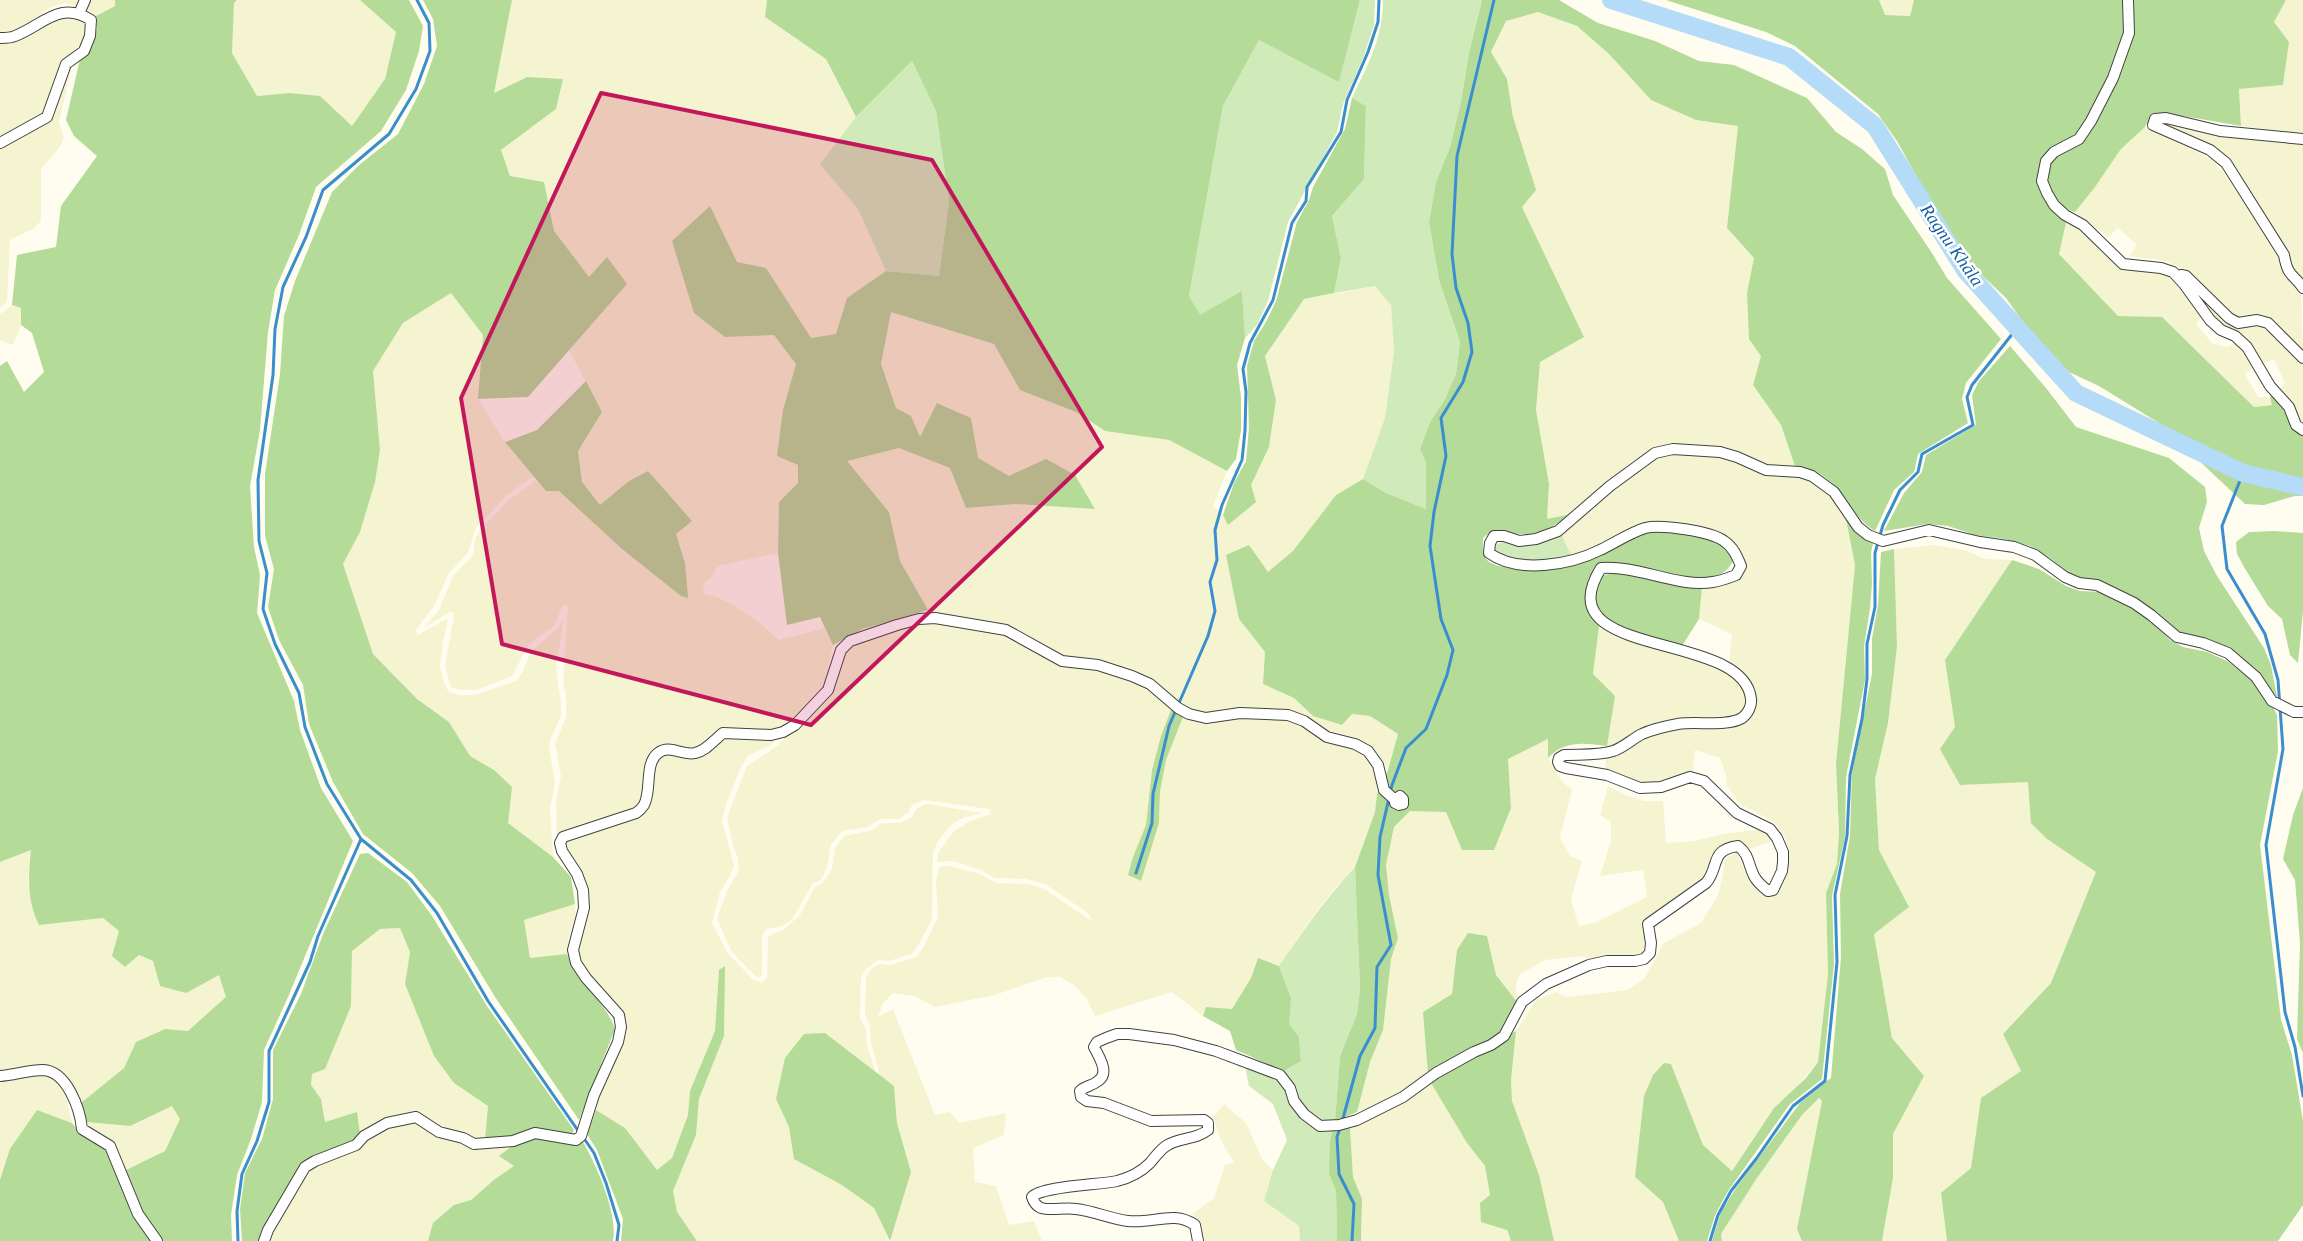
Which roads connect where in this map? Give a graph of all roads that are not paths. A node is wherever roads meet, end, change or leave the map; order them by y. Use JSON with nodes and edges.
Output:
{"nodes":[{"id":1,"x":2128,"y":0,"type":"edge"},
{"id":2,"x":83,"y":4,"type":"edge"},
{"id":3,"x":0,"y":38,"type":"edge"},
{"id":4,"x":2303,"y":139,"type":"edge"},
{"id":5,"x":0,"y":142,"type":"edge"},
{"id":6,"x":2173,"y":272,"type":"junction"},
{"id":7,"x":2303,"y":288,"type":"edge"},
{"id":8,"x":2303,"y":358,"type":"edge"},
{"id":9,"x":2303,"y":430,"type":"edge"},
{"id":10,"x":2303,"y":712,"type":"edge"},
{"id":11,"x":1395,"y":800,"type":"dead end"},
{"id":12,"x":0,"y":1076,"type":"edge"},
{"id":13,"x":157,"y":1241,"type":"edge"},
{"id":14,"x":264,"y":1241,"type":"edge"},
{"id":15,"x":1198,"y":1241,"type":"edge"}],
"edges":[{"from":1,"to":6,"type":"street"},
{"from":2,"to":3,"type":"street"},
{"from":2,"to":5,"type":"street"},
{"from":4,"to":7,"type":"street"},
{"from":6,"to":8,"type":"street"},
{"from":6,"to":9,"type":"street"},
{"from":10,"to":15,"type":"street"},
{"from":11,"to":14,"type":"street"},
{"from":12,"to":13,"type":"street"}]}
